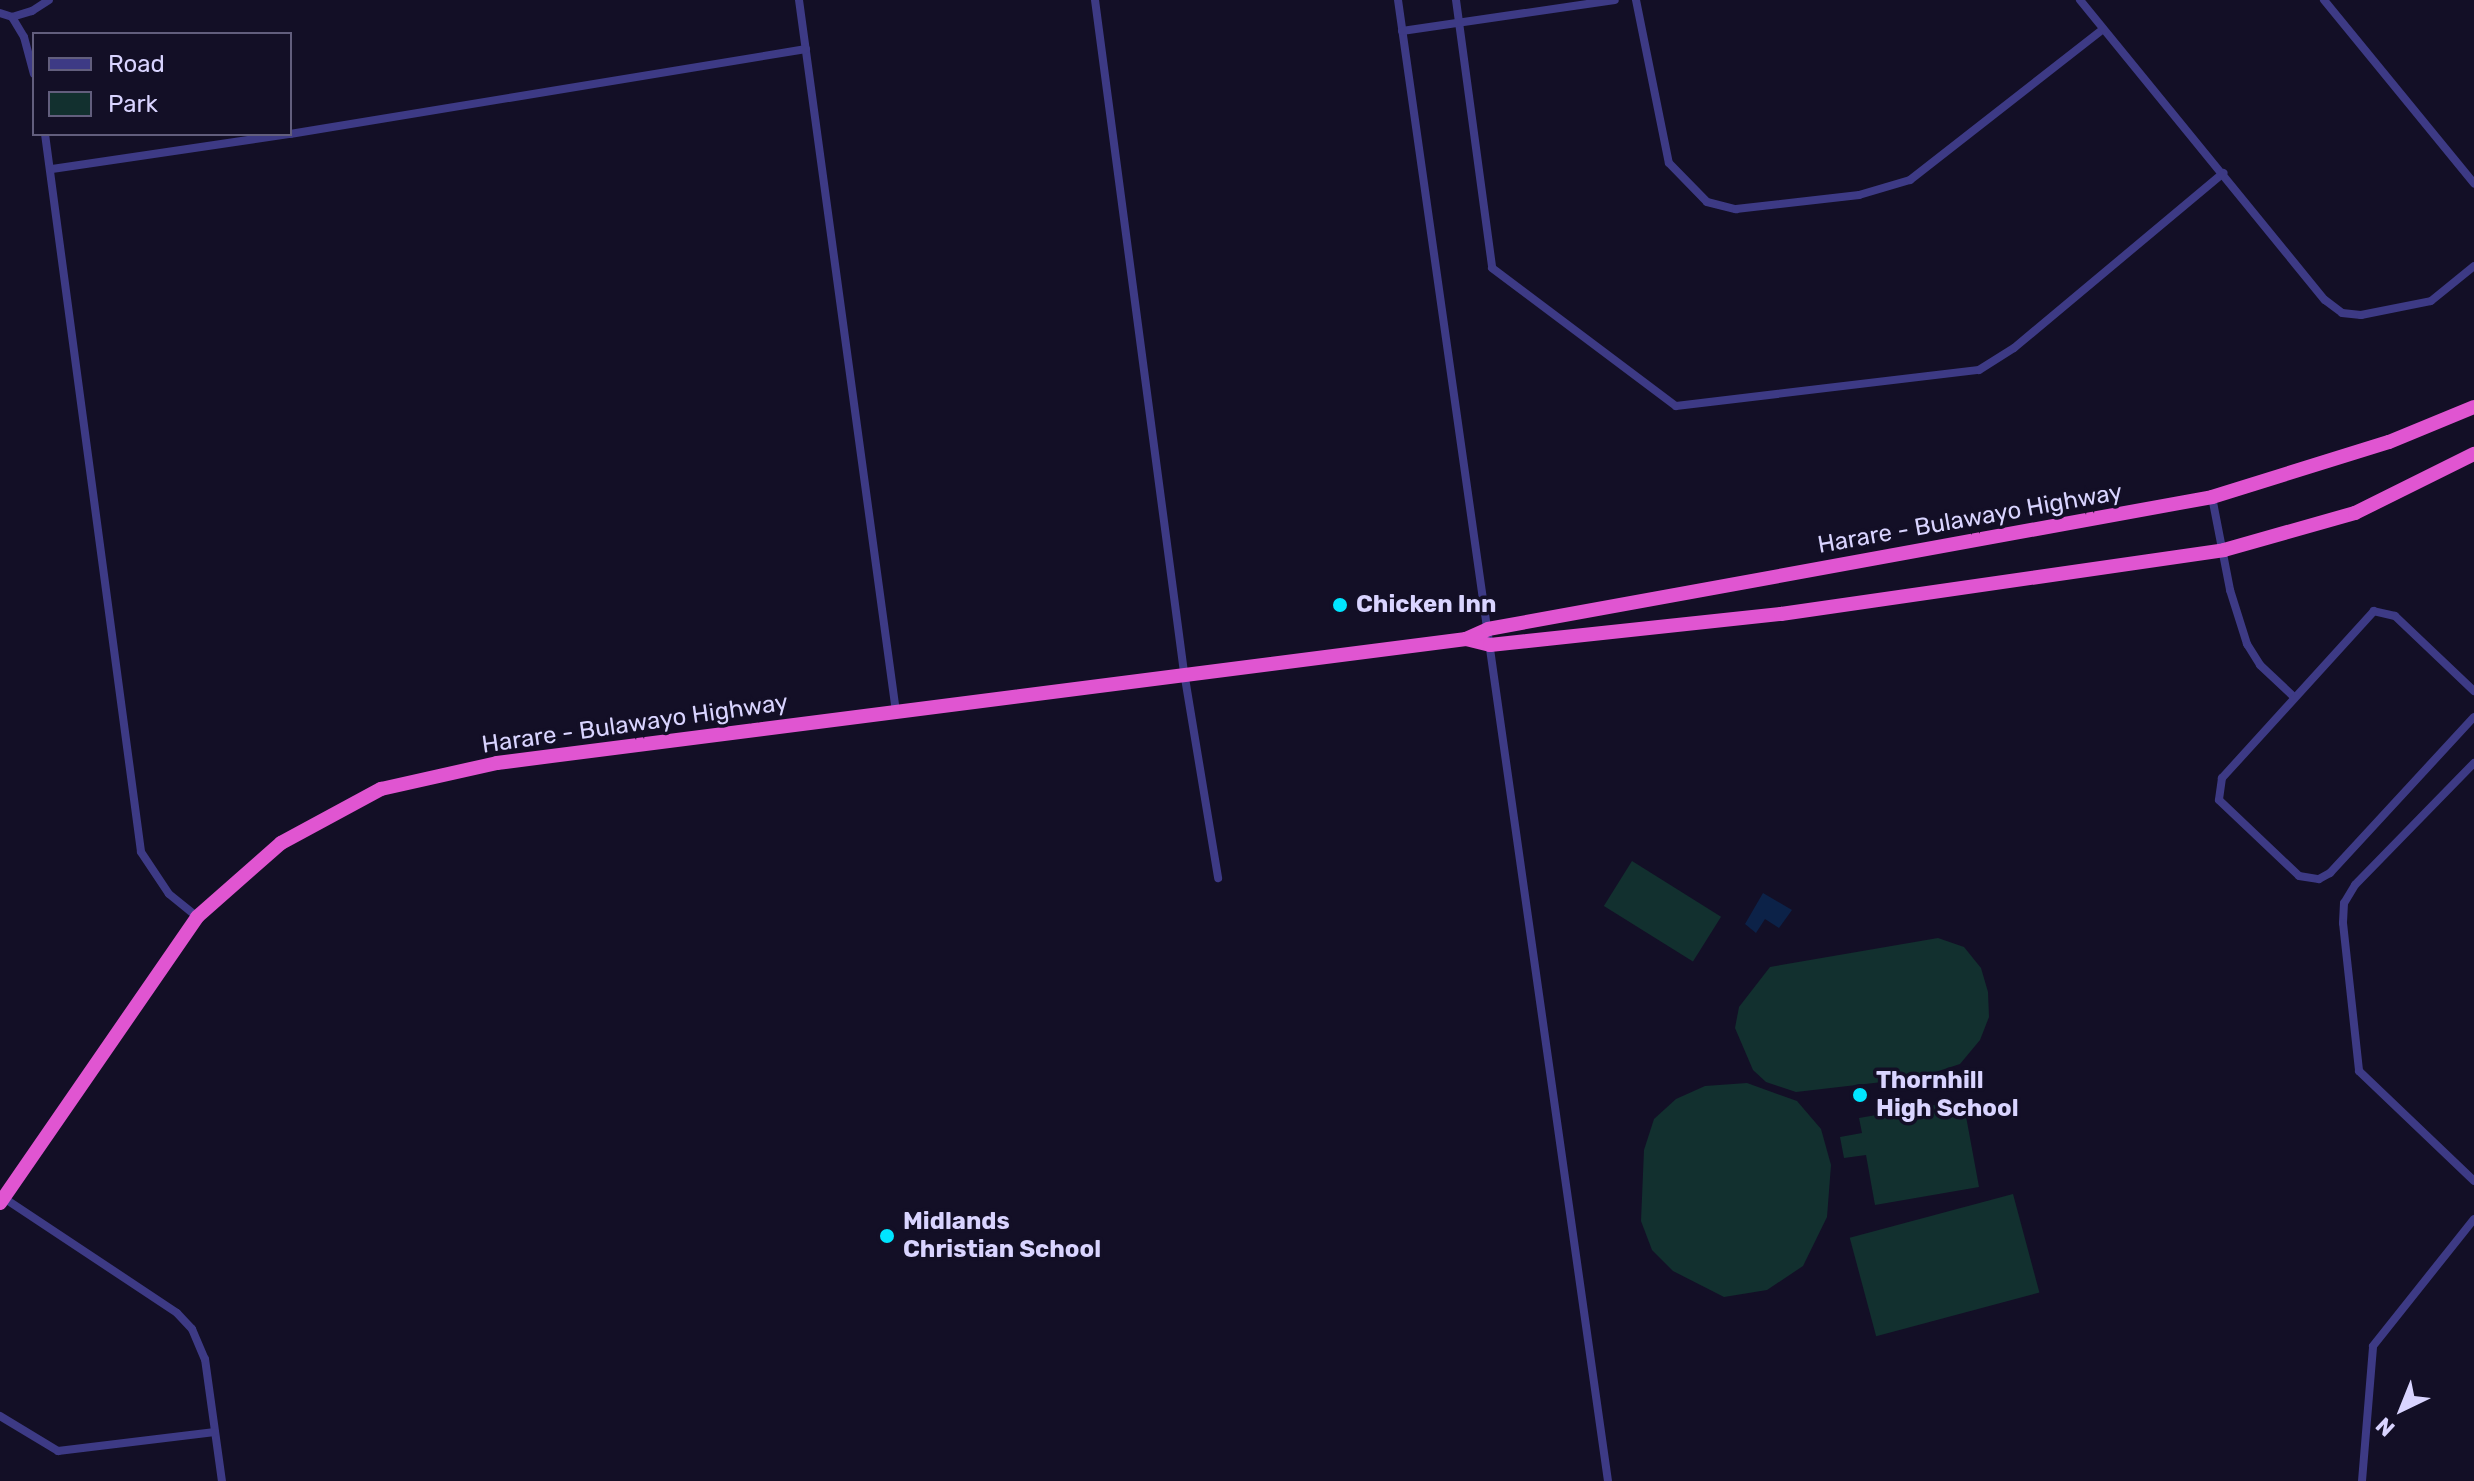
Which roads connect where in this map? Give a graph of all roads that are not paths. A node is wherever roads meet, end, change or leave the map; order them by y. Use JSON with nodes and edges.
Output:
{"nodes":[{"id":1,"x":49,"y":0,"type":"edge"},
{"id":2,"x":799,"y":0,"type":"edge"},
{"id":3,"x":1095,"y":0,"type":"edge"},
{"id":4,"x":1398,"y":0,"type":"edge"},
{"id":5,"x":1456,"y":0,"type":"edge"},
{"id":6,"x":1615,"y":0,"type":"edge"},
{"id":7,"x":1636,"y":0,"type":"edge"},
{"id":8,"x":2080,"y":0,"type":"edge"},
{"id":9,"x":2324,"y":0,"type":"edge"},
{"id":10,"x":0,"y":13,"type":"edge"},
{"id":11,"x":12,"y":17,"type":"junction"},
{"id":12,"x":1459,"y":22,"type":"junction"},
{"id":13,"x":2103,"y":29,"type":"junction"},
{"id":14,"x":1402,"y":31,"type":"junction"},
{"id":15,"x":806,"y":49,"type":"junction"},
{"id":16,"x":32,"y":69,"type":"edge"},
{"id":17,"x":292,"y":134,"type":"edge"},
{"id":18,"x":45,"y":136,"type":"edge"},
{"id":19,"x":276,"y":136,"type":"edge"},
{"id":20,"x":52,"y":169,"type":"junction"},
{"id":21,"x":2223,"y":173,"type":"junction"},
{"id":22,"x":2474,"y":183,"type":"edge"},
{"id":23,"x":2474,"y":266,"type":"edge"},
{"id":24,"x":2474,"y":407,"type":"edge"},
{"id":25,"x":2474,"y":454,"type":"edge"},
{"id":26,"x":2212,"y":497,"type":"junction"},
{"id":27,"x":2224,"y":550,"type":"junction"},
{"id":28,"x":1488,"y":629,"type":"junction"},
{"id":29,"x":1466,"y":639,"type":"junction"},
{"id":30,"x":1490,"y":645,"type":"junction"},
{"id":31,"x":1184,"y":672,"type":"junction"},
{"id":32,"x":2474,"y":691,"type":"edge"},
{"id":33,"x":2293,"y":696,"type":"junction"},
{"id":34,"x":896,"y":712,"type":"junction"},
{"id":35,"x":2474,"y":717,"type":"edge"},
{"id":36,"x":2474,"y":763,"type":"edge"},
{"id":37,"x":1218,"y":878,"type":"dead end"},
{"id":38,"x":197,"y":917,"type":"junction"},
{"id":39,"x":2474,"y":1181,"type":"edge"},
{"id":40,"x":1,"y":1199,"type":"edge"},
{"id":41,"x":2474,"y":1219,"type":"edge"},
{"id":42,"x":0,"y":1416,"type":"edge"},
{"id":43,"x":215,"y":1432,"type":"junction"},
{"id":44,"x":222,"y":1481,"type":"edge"},
{"id":45,"x":1608,"y":1481,"type":"edge"},
{"id":46,"x":2362,"y":1481,"type":"edge"}],
"edges":[{"from":1,"to":11,"type":"street"},
{"from":2,"to":15,"type":"street"},
{"from":3,"to":31,"type":"street"},
{"from":4,"to":14,"type":"street"},
{"from":5,"to":12,"type":"street"},
{"from":6,"to":12,"type":"street"},
{"from":7,"to":13,"type":"street"},
{"from":8,"to":13,"type":"street"},
{"from":9,"to":22,"type":"street"},
{"from":10,"to":11,"type":"street"},
{"from":11,"to":16,"type":"street"},
{"from":12,"to":14,"type":"street"},
{"from":12,"to":21,"type":"street"},
{"from":13,"to":21,"type":"street"},
{"from":14,"to":28,"type":"street"},
{"from":15,"to":17,"type":"street"},
{"from":15,"to":34,"type":"street"},
{"from":18,"to":20,"type":"street"},
{"from":19,"to":20,"type":"street"},
{"from":20,"to":38,"type":"street"},
{"from":21,"to":23,"type":"street"},
{"from":24,"to":26,"type":"highway","name":"Harare - Bulawayo Highway"},
{"from":25,"to":27,"type":"highway","name":"Harare - Bulawayo Highway"},
{"from":26,"to":27,"type":"street"},
{"from":26,"to":28,"type":"highway","name":"Harare - Bulawayo Highway"},
{"from":27,"to":30,"type":"highway","name":"Harare - Bulawayo Highway"},
{"from":27,"to":33,"type":"street"},
{"from":28,"to":29,"type":"highway","name":"Harare - Bulawayo Highway"},
{"from":28,"to":30,"type":"street"},
{"from":29,"to":30,"type":"highway","name":"Harare - Bulawayo Highway"},
{"from":29,"to":31,"type":"highway","name":"Harare - Bulawayo Highway"},
{"from":30,"to":45,"type":"street"},
{"from":31,"to":34,"type":"highway","name":"Harare - Bulawayo Highway"},
{"from":31,"to":37,"type":"street"},
{"from":32,"to":33,"type":"street"},
{"from":33,"to":35,"type":"street"},
{"from":34,"to":38,"type":"highway","name":"Harare - Bulawayo Highway"},
{"from":36,"to":39,"type":"street"},
{"from":38,"to":40,"type":"highway","name":"Harare - Bulawayo Highway"},
{"from":40,"to":43,"type":"street"},
{"from":41,"to":46,"type":"street"},
{"from":42,"to":43,"type":"street"},
{"from":43,"to":44,"type":"street"}]}
